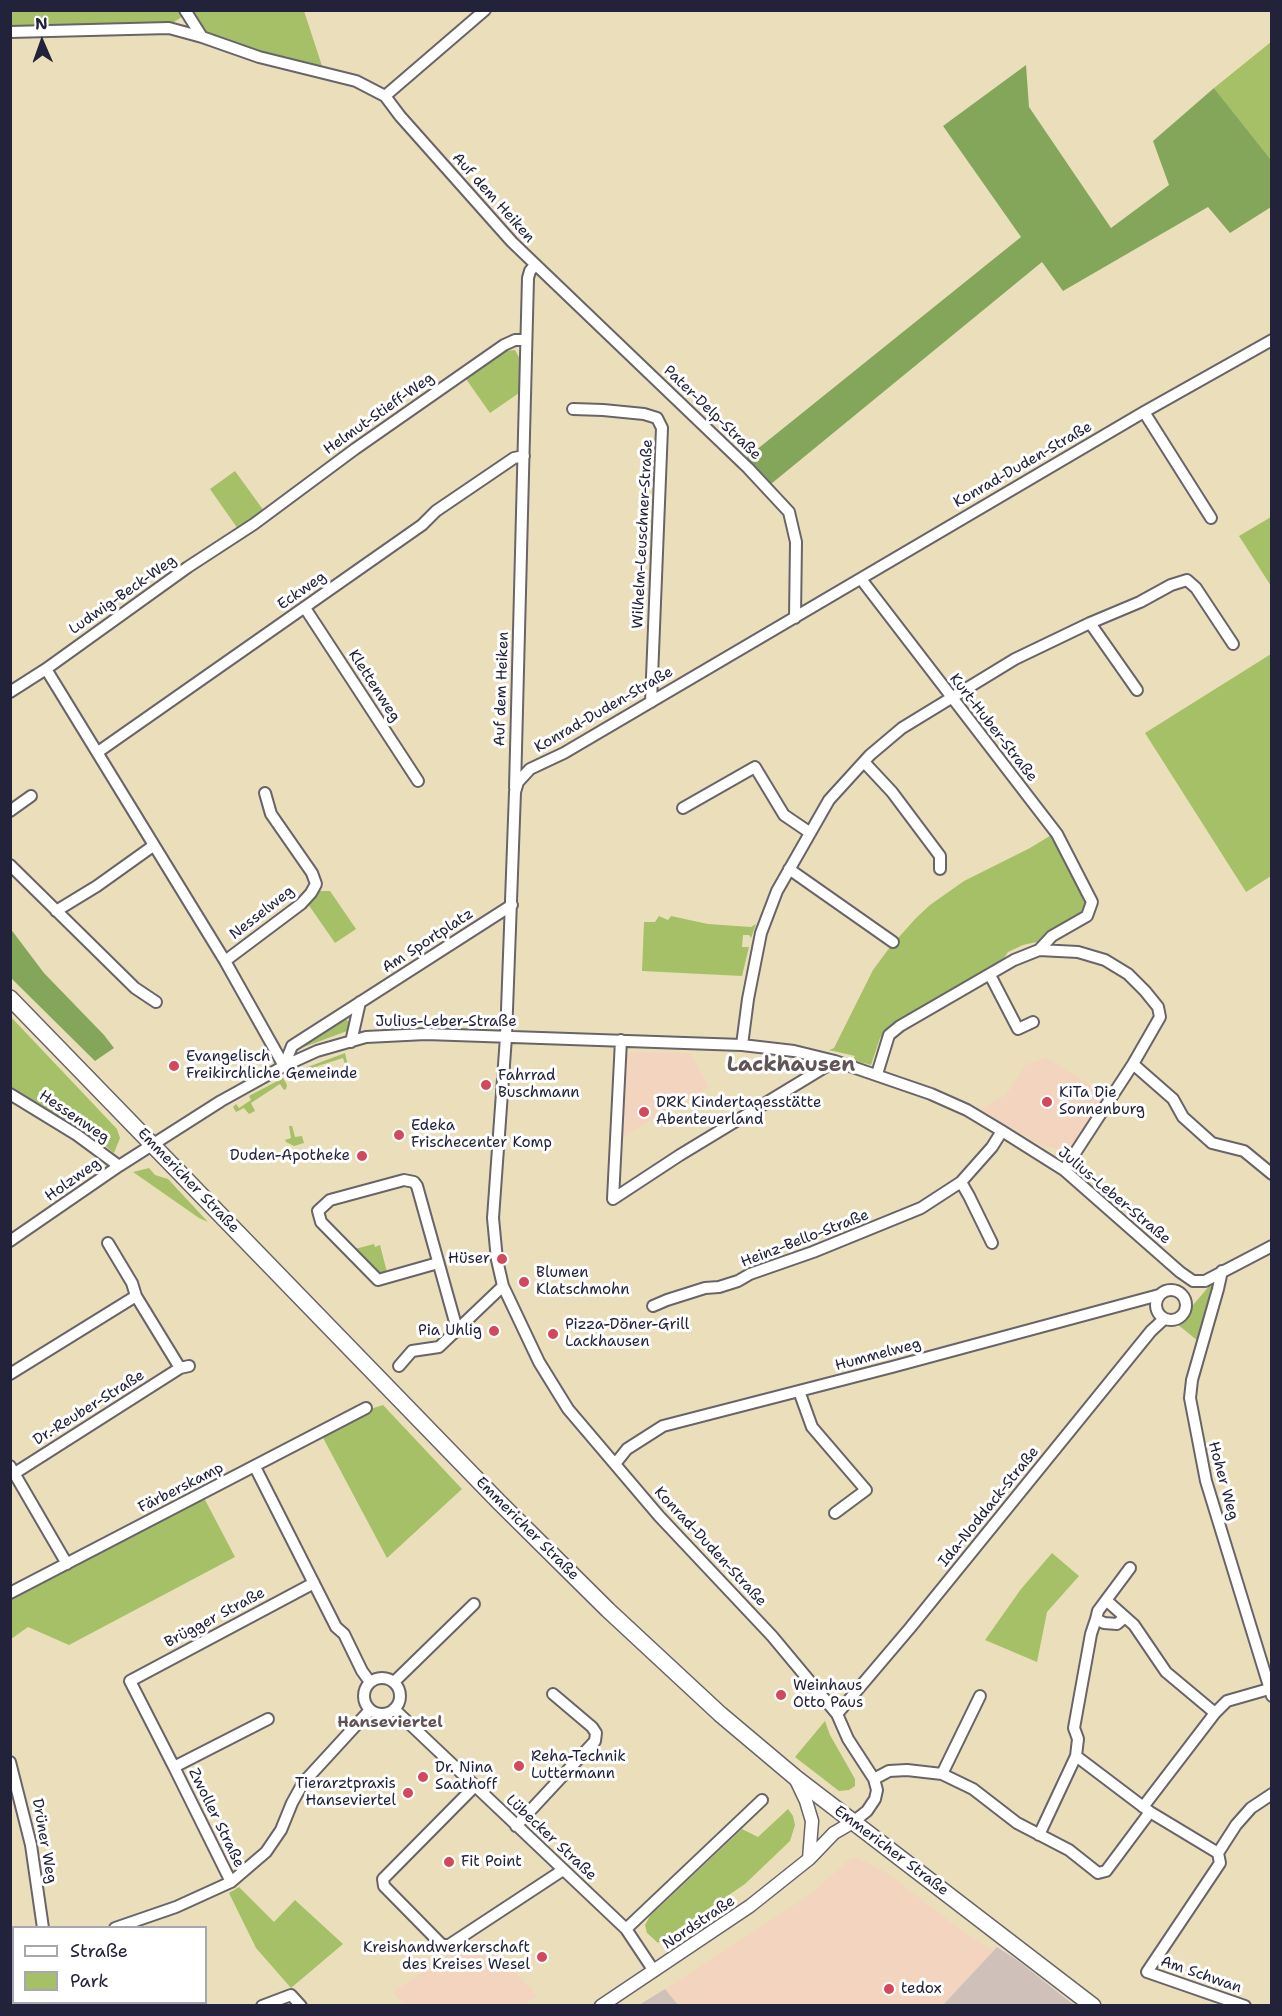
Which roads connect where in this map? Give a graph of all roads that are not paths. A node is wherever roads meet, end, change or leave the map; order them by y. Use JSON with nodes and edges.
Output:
{"nodes":[{"id":1,"x":184,"y":10,"type":"edge"},
{"id":2,"x":485,"y":10,"type":"edge"},
{"id":3,"x":10,"y":32,"type":"edge"},
{"id":4,"x":202,"y":37,"type":"junction"},
{"id":5,"x":385,"y":96,"type":"junction"},
{"id":6,"x":535,"y":265,"type":"junction"},
{"id":7,"x":526,"y":340,"type":"junction"},
{"id":8,"x":1272,"y":340,"type":"edge"},
{"id":9,"x":573,"y":409,"type":"dead end"},
{"id":10,"x":1144,"y":412,"type":"junction"},
{"id":11,"x":524,"y":456,"type":"junction"},
{"id":12,"x":1211,"y":518,"type":"dead end"},
{"id":13,"x":254,"y":524,"type":"joint"},
{"id":14,"x":861,"y":579,"type":"junction"},
{"id":15,"x":305,"y":608,"type":"junction"},
{"id":16,"x":795,"y":618,"type":"junction"},
{"id":17,"x":1090,"y":623,"type":"junction"},
{"id":18,"x":1233,"y":644,"type":"dead end"},
{"id":19,"x":46,"y":669,"type":"junction"},
{"id":20,"x":1137,"y":690,"type":"dead end"},
{"id":21,"x":10,"y":692,"type":"edge"},
{"id":22,"x":950,"y":698,"type":"junction"},
{"id":23,"x":651,"y":702,"type":"junction"},
{"id":24,"x":98,"y":752,"type":"junction"},
{"id":25,"x":864,"y":762,"type":"junction"},
{"id":26,"x":418,"y":781,"type":"dead end"},
{"id":27,"x":515,"y":792,"type":"junction"},
{"id":28,"x":265,"y":793,"type":"dead end"},
{"id":29,"x":31,"y":796,"type":"dead end"},
{"id":30,"x":684,"y":808,"type":"dead end"},
{"id":31,"x":10,"y":811,"type":"edge"},
{"id":32,"x":809,"y":832,"type":"junction"},
{"id":33,"x":153,"y":846,"type":"junction"},
{"id":34,"x":10,"y":865,"type":"edge"},
{"id":35,"x":789,"y":869,"type":"junction"},
{"id":36,"x":940,"y":869,"type":"dead end"},
{"id":37,"x":512,"y":905,"type":"junction"},
{"id":38,"x":56,"y":911,"type":"junction"},
{"id":39,"x":893,"y":942,"type":"dead end"},
{"id":40,"x":1040,"y":950,"type":"junction"},
{"id":41,"x":225,"y":961,"type":"junction"},
{"id":42,"x":990,"y":975,"type":"junction"},
{"id":43,"x":10,"y":998,"type":"edge"},
{"id":44,"x":156,"y":1002,"type":"dead end"},
{"id":45,"x":360,"y":1002,"type":"junction"},
{"id":46,"x":1033,"y":1022,"type":"dead end"},
{"id":47,"x":506,"y":1037,"type":"junction"},
{"id":48,"x":621,"y":1040,"type":"junction"},
{"id":49,"x":351,"y":1042,"type":"junction"},
{"id":50,"x":742,"y":1045,"type":"junction"},
{"id":51,"x":835,"y":1061,"type":"junction"},
{"id":52,"x":1133,"y":1064,"type":"junction"},
{"id":53,"x":284,"y":1065,"type":"junction"},
{"id":54,"x":877,"y":1074,"type":"junction"},
{"id":55,"x":10,"y":1094,"type":"edge"},
{"id":56,"x":1002,"y":1131,"type":"junction"},
{"id":57,"x":153,"y":1145,"type":"junction"},
{"id":58,"x":120,"y":1166,"type":"junction"},
{"id":59,"x":1064,"y":1170,"type":"junction"},
{"id":60,"x":1272,"y":1174,"type":"edge"},
{"id":61,"x":961,"y":1182,"type":"junction"},
{"id":62,"x":10,"y":1241,"type":"edge"},
{"id":63,"x":108,"y":1243,"type":"dead end"},
{"id":64,"x":992,"y":1244,"type":"dead end"},
{"id":65,"x":1272,"y":1246,"type":"edge"},
{"id":66,"x":438,"y":1263,"type":"junction"},
{"id":67,"x":1221,"y":1271,"type":"junction"},
{"id":68,"x":503,"y":1286,"type":"junction"},
{"id":69,"x":1159,"y":1295,"type":"junction"},
{"id":70,"x":136,"y":1296,"type":"junction"},
{"id":71,"x":653,"y":1306,"type":"dead end"},
{"id":72,"x":1164,"y":1319,"type":"junction"},
{"id":73,"x":457,"y":1329,"type":"junction"},
{"id":74,"x":399,"y":1366,"type":"dead end"},
{"id":75,"x":10,"y":1374,"type":"edge"},
{"id":76,"x":799,"y":1391,"type":"junction"},
{"id":77,"x":366,"y":1408,"type":"dead end"},
{"id":78,"x":615,"y":1464,"type":"junction"},
{"id":79,"x":255,"y":1467,"type":"junction"},
{"id":80,"x":13,"y":1470,"type":"edge"},
{"id":81,"x":835,"y":1513,"type":"dead end"},
{"id":82,"x":67,"y":1564,"type":"junction"},
{"id":83,"x":1130,"y":1568,"type":"dead end"},
{"id":84,"x":314,"y":1583,"type":"junction"},
{"id":85,"x":10,"y":1593,"type":"edge"},
{"id":86,"x":1106,"y":1600,"type":"junction"},
{"id":87,"x":474,"y":1604,"type":"dead end"},
{"id":88,"x":1125,"y":1617,"type":"junction"},
{"id":89,"x":1096,"y":1619,"type":"junction"},
{"id":90,"x":130,"y":1681,"type":"joint"},
{"id":91,"x":370,"y":1682,"type":"junction"},
{"id":92,"x":393,"y":1682,"type":"junction"},
{"id":93,"x":1270,"y":1693,"type":"edge"},
{"id":94,"x":553,"y":1694,"type":"dead end"},
{"id":95,"x":980,"y":1696,"type":"dead end"},
{"id":96,"x":394,"y":1709,"type":"junction"},
{"id":97,"x":370,"y":1710,"type":"junction"},
{"id":98,"x":1215,"y":1713,"type":"junction"},
{"id":99,"x":837,"y":1714,"type":"junction"},
{"id":100,"x":268,"y":1719,"type":"dead end"},
{"id":101,"x":1076,"y":1756,"type":"junction"},
{"id":102,"x":10,"y":1762,"type":"edge"},
{"id":103,"x":174,"y":1767,"type":"junction"},
{"id":104,"x":942,"y":1774,"type":"junction"},
{"id":105,"x":795,"y":1778,"type":"junction"},
{"id":106,"x":874,"y":1779,"type":"junction"},
{"id":107,"x":475,"y":1786,"type":"junction"},
{"id":108,"x":1272,"y":1794,"type":"edge"},
{"id":109,"x":762,"y":1800,"type":"dead end"},
{"id":110,"x":1147,"y":1809,"type":"junction"},
{"id":111,"x":853,"y":1822,"type":"junction"},
{"id":112,"x":516,"y":1826,"type":"junction"},
{"id":113,"x":1039,"y":1835,"type":"junction"},
{"id":114,"x":1218,"y":1853,"type":"junction"},
{"id":115,"x":808,"y":1859,"type":"junction"},
{"id":116,"x":563,"y":1870,"type":"junction"},
{"id":117,"x":231,"y":1882,"type":"junction"},
{"id":118,"x":142,"y":1923,"type":"edge"},
{"id":119,"x":43,"y":1926,"type":"edge"},
{"id":120,"x":126,"y":1926,"type":"edge"},
{"id":121,"x":626,"y":1929,"type":"junction"},
{"id":122,"x":654,"y":1971,"type":"junction"},
{"id":123,"x":262,"y":2006,"type":"edge"},
{"id":124,"x":301,"y":2006,"type":"edge"},
{"id":125,"x":601,"y":2006,"type":"edge"},
{"id":126,"x":1093,"y":2006,"type":"edge"},
{"id":127,"x":1245,"y":2006,"type":"edge"}],
"edges":[{"from":1,"to":4,"type":"street"},
{"from":2,"to":5,"type":"street"},
{"from":3,"to":4,"type":"street","name":"Auf dem Heiken"},
{"from":4,"to":5,"type":"street","name":"Auf dem Heiken"},
{"from":5,"to":6,"type":"street","name":"Auf dem Heiken"},
{"from":6,"to":7,"type":"street","name":"Auf dem Heiken"},
{"from":6,"to":16,"type":"street","name":"Pater-Delp-Straße"},
{"from":7,"to":11,"type":"street","name":"Auf dem Heiken"},
{"from":7,"to":13,"type":"street","name":"Helmut-Stieff-Weg"},
{"from":8,"to":10,"type":"street","name":"Konrad-Duden-Straße"},
{"from":9,"to":23,"type":"street","name":"Wilhelm-Leuschner-Straße"},
{"from":10,"to":12,"type":"street"},
{"from":10,"to":14,"type":"street","name":"Konrad-Duden-Straße"},
{"from":11,"to":15,"type":"street","name":"Eckweg"},
{"from":11,"to":27,"type":"street","name":"Auf dem Heiken"},
{"from":13,"to":19,"type":"street","name":"Ludwig-Beck-Weg"},
{"from":14,"to":16,"type":"street","name":"Konrad-Duden-Straße"},
{"from":14,"to":22,"type":"street","name":"Kurt-Huber-Straße"},
{"from":15,"to":24,"type":"street","name":"Eckweg"},
{"from":15,"to":26,"type":"street","name":"Klettenweg"},
{"from":16,"to":23,"type":"street","name":"Konrad-Duden-Straße"},
{"from":17,"to":18,"type":"street"},
{"from":17,"to":20,"type":"street"},
{"from":17,"to":22,"type":"street"},
{"from":19,"to":21,"type":"street","name":"Ludwig-Beck-Weg"},
{"from":19,"to":24,"type":"street"},
{"from":22,"to":25,"type":"street"},
{"from":22,"to":40,"type":"street","name":"Kurt-Huber-Straße"},
{"from":23,"to":27,"type":"street","name":"Konrad-Duden-Straße"},
{"from":24,"to":33,"type":"street"},
{"from":25,"to":32,"type":"street"},
{"from":25,"to":36,"type":"street"},
{"from":27,"to":37,"type":"street","name":"Konrad-Duden-Straße"},
{"from":28,"to":41,"type":"street","name":"Nesselweg"},
{"from":29,"to":31,"type":"street"},
{"from":30,"to":32,"type":"street"},
{"from":32,"to":35,"type":"street"},
{"from":33,"to":38,"type":"street"},
{"from":33,"to":41,"type":"street"},
{"from":34,"to":38,"type":"street"},
{"from":35,"to":39,"type":"street"},
{"from":35,"to":50,"type":"street"},
{"from":37,"to":45,"type":"street","name":"Am Sportplatz"},
{"from":37,"to":47,"type":"street","name":"Konrad-Duden-Straße"},
{"from":38,"to":44,"type":"street"},
{"from":40,"to":42,"type":"street"},
{"from":40,"to":52,"type":"street"},
{"from":41,"to":53,"type":"street"},
{"from":42,"to":46,"type":"street"},
{"from":42,"to":54,"type":"street"},
{"from":43,"to":57,"type":"main road","name":"Emmericher Straße"},
{"from":45,"to":49,"type":"street"},
{"from":45,"to":53,"type":"street","name":"Am Sportplatz"},
{"from":47,"to":48,"type":"street","name":"Julius-Leber-Straße"},
{"from":47,"to":49,"type":"street","name":"Julius-Leber-Straße"},
{"from":47,"to":68,"type":"street","name":"Konrad-Duden-Straße"},
{"from":48,"to":50,"type":"street","name":"Julius-Leber-Straße"},
{"from":48,"to":51,"type":"street"},
{"from":49,"to":53,"type":"street","name":"Julius-Leber-Straße"},
{"from":50,"to":51,"type":"street","name":"Julius-Leber-Straße"},
{"from":51,"to":54,"type":"street","name":"Julius-Leber-Straße"},
{"from":52,"to":59,"type":"street"},
{"from":52,"to":60,"type":"street"},
{"from":53,"to":57,"type":"street","name":"Julius-Leber-Straße"},
{"from":54,"to":56,"type":"street","name":"Julius-Leber-Straße"},
{"from":55,"to":58,"type":"street","name":"Hessenweg"},
{"from":56,"to":59,"type":"street","name":"Julius-Leber-Straße"},
{"from":56,"to":61,"type":"street","name":"Heinz-Bello-Straße"},
{"from":57,"to":58,"type":"street","name":"Holzweg"},
{"from":57,"to":105,"type":"main road","name":"Emmericher Straße"},
{"from":58,"to":62,"type":"street","name":"Holzweg"},
{"from":59,"to":67,"type":"street","name":"Julius-Leber-Straße"},
{"from":61,"to":64,"type":"street"},
{"from":61,"to":71,"type":"street","name":"Heinz-Bello-Straße"},
{"from":63,"to":70,"type":"street","name":"Dr.-Reuber-Straße"},
{"from":65,"to":67,"type":"street","name":"Julius-Leber-Straße"},
{"from":66,"to":66,"type":"street"},
{"from":66,"to":73,"type":"street"},
{"from":67,"to":93,"type":"street","name":"Hoher Weg"},
{"from":68,"to":73,"type":"street"},
{"from":68,"to":78,"type":"street","name":"Konrad-Duden-Straße"},
{"from":69,"to":72,"type":"street"},
{"from":69,"to":72,"type":"street","name":"Ida-Noddack-Straße"},
{"from":69,"to":76,"type":"street","name":"Hummelweg"},
{"from":70,"to":75,"type":"street"},
{"from":70,"to":80,"type":"street","name":"Dr.-Reuber-Straße"},
{"from":72,"to":99,"type":"street","name":"Ida-Noddack-Straße"},
{"from":73,"to":74,"type":"street"},
{"from":76,"to":78,"type":"street","name":"Hummelweg"},
{"from":76,"to":81,"type":"street"},
{"from":77,"to":79,"type":"street","name":"Färberskamp"},
{"from":78,"to":99,"type":"street","name":"Konrad-Duden-Straße"},
{"from":79,"to":82,"type":"street","name":"Färberskamp"},
{"from":79,"to":84,"type":"street"},
{"from":80,"to":82,"type":"street","name":"Dr.-Reuber-Straße"},
{"from":82,"to":85,"type":"street","name":"Färberskamp"},
{"from":83,"to":86,"type":"street"},
{"from":84,"to":90,"type":"street","name":"Brügger Straße"},
{"from":84,"to":91,"type":"street"},
{"from":86,"to":88,"type":"street"},
{"from":86,"to":89,"type":"street"},
{"from":87,"to":92,"type":"street"},
{"from":88,"to":89,"type":"street"},
{"from":88,"to":98,"type":"street"},
{"from":89,"to":101,"type":"street"},
{"from":90,"to":103,"type":"street","name":"Zwoller Straße"},
{"from":91,"to":92,"type":"street"},
{"from":91,"to":97,"type":"street"},
{"from":92,"to":96,"type":"street"},
{"from":93,"to":98,"type":"street"},
{"from":94,"to":112,"type":"street"},
{"from":95,"to":104,"type":"street"},
{"from":96,"to":97,"type":"street"},
{"from":96,"to":107,"type":"street","name":"Lübecker Straße"},
{"from":97,"to":117,"type":"street"},
{"from":98,"to":110,"type":"street"},
{"from":99,"to":106,"type":"street","name":"Konrad-Duden-Straße"},
{"from":100,"to":103,"type":"street","name":"Zwoller Straße"},
{"from":101,"to":110,"type":"street"},
{"from":101,"to":113,"type":"street"},
{"from":102,"to":119,"type":"street","name":"Drüner Weg"},
{"from":103,"to":117,"type":"street","name":"Zwoller Straße"},
{"from":104,"to":106,"type":"street"},
{"from":104,"to":113,"type":"street"},
{"from":105,"to":111,"type":"main road","name":"Emmericher Straße"},
{"from":105,"to":115,"type":"street"},
{"from":106,"to":111,"type":"street"},
{"from":107,"to":112,"type":"street","name":"Lübecker Straße"},
{"from":107,"to":116,"type":"street"},
{"from":108,"to":114,"type":"street"},
{"from":109,"to":121,"type":"street"},
{"from":110,"to":113,"type":"street"},
{"from":110,"to":114,"type":"street"},
{"from":111,"to":115,"type":"street","name":"Nordstraße"},
{"from":111,"to":126,"type":"main road","name":"Emmericher Straße"},
{"from":112,"to":116,"type":"street","name":"Lübecker Straße"},
{"from":114,"to":127,"type":"street","name":"Am Schwan"},
{"from":115,"to":122,"type":"street","name":"Nordstraße"},
{"from":116,"to":121,"type":"street","name":"Lübecker Straße"},
{"from":117,"to":118,"type":"street"},
{"from":118,"to":120,"type":"street"},
{"from":121,"to":122,"type":"street","name":"Lübecker Straße"},
{"from":122,"to":125,"type":"street","name":"Nordstraße"},
{"from":123,"to":124,"type":"street"}]}
